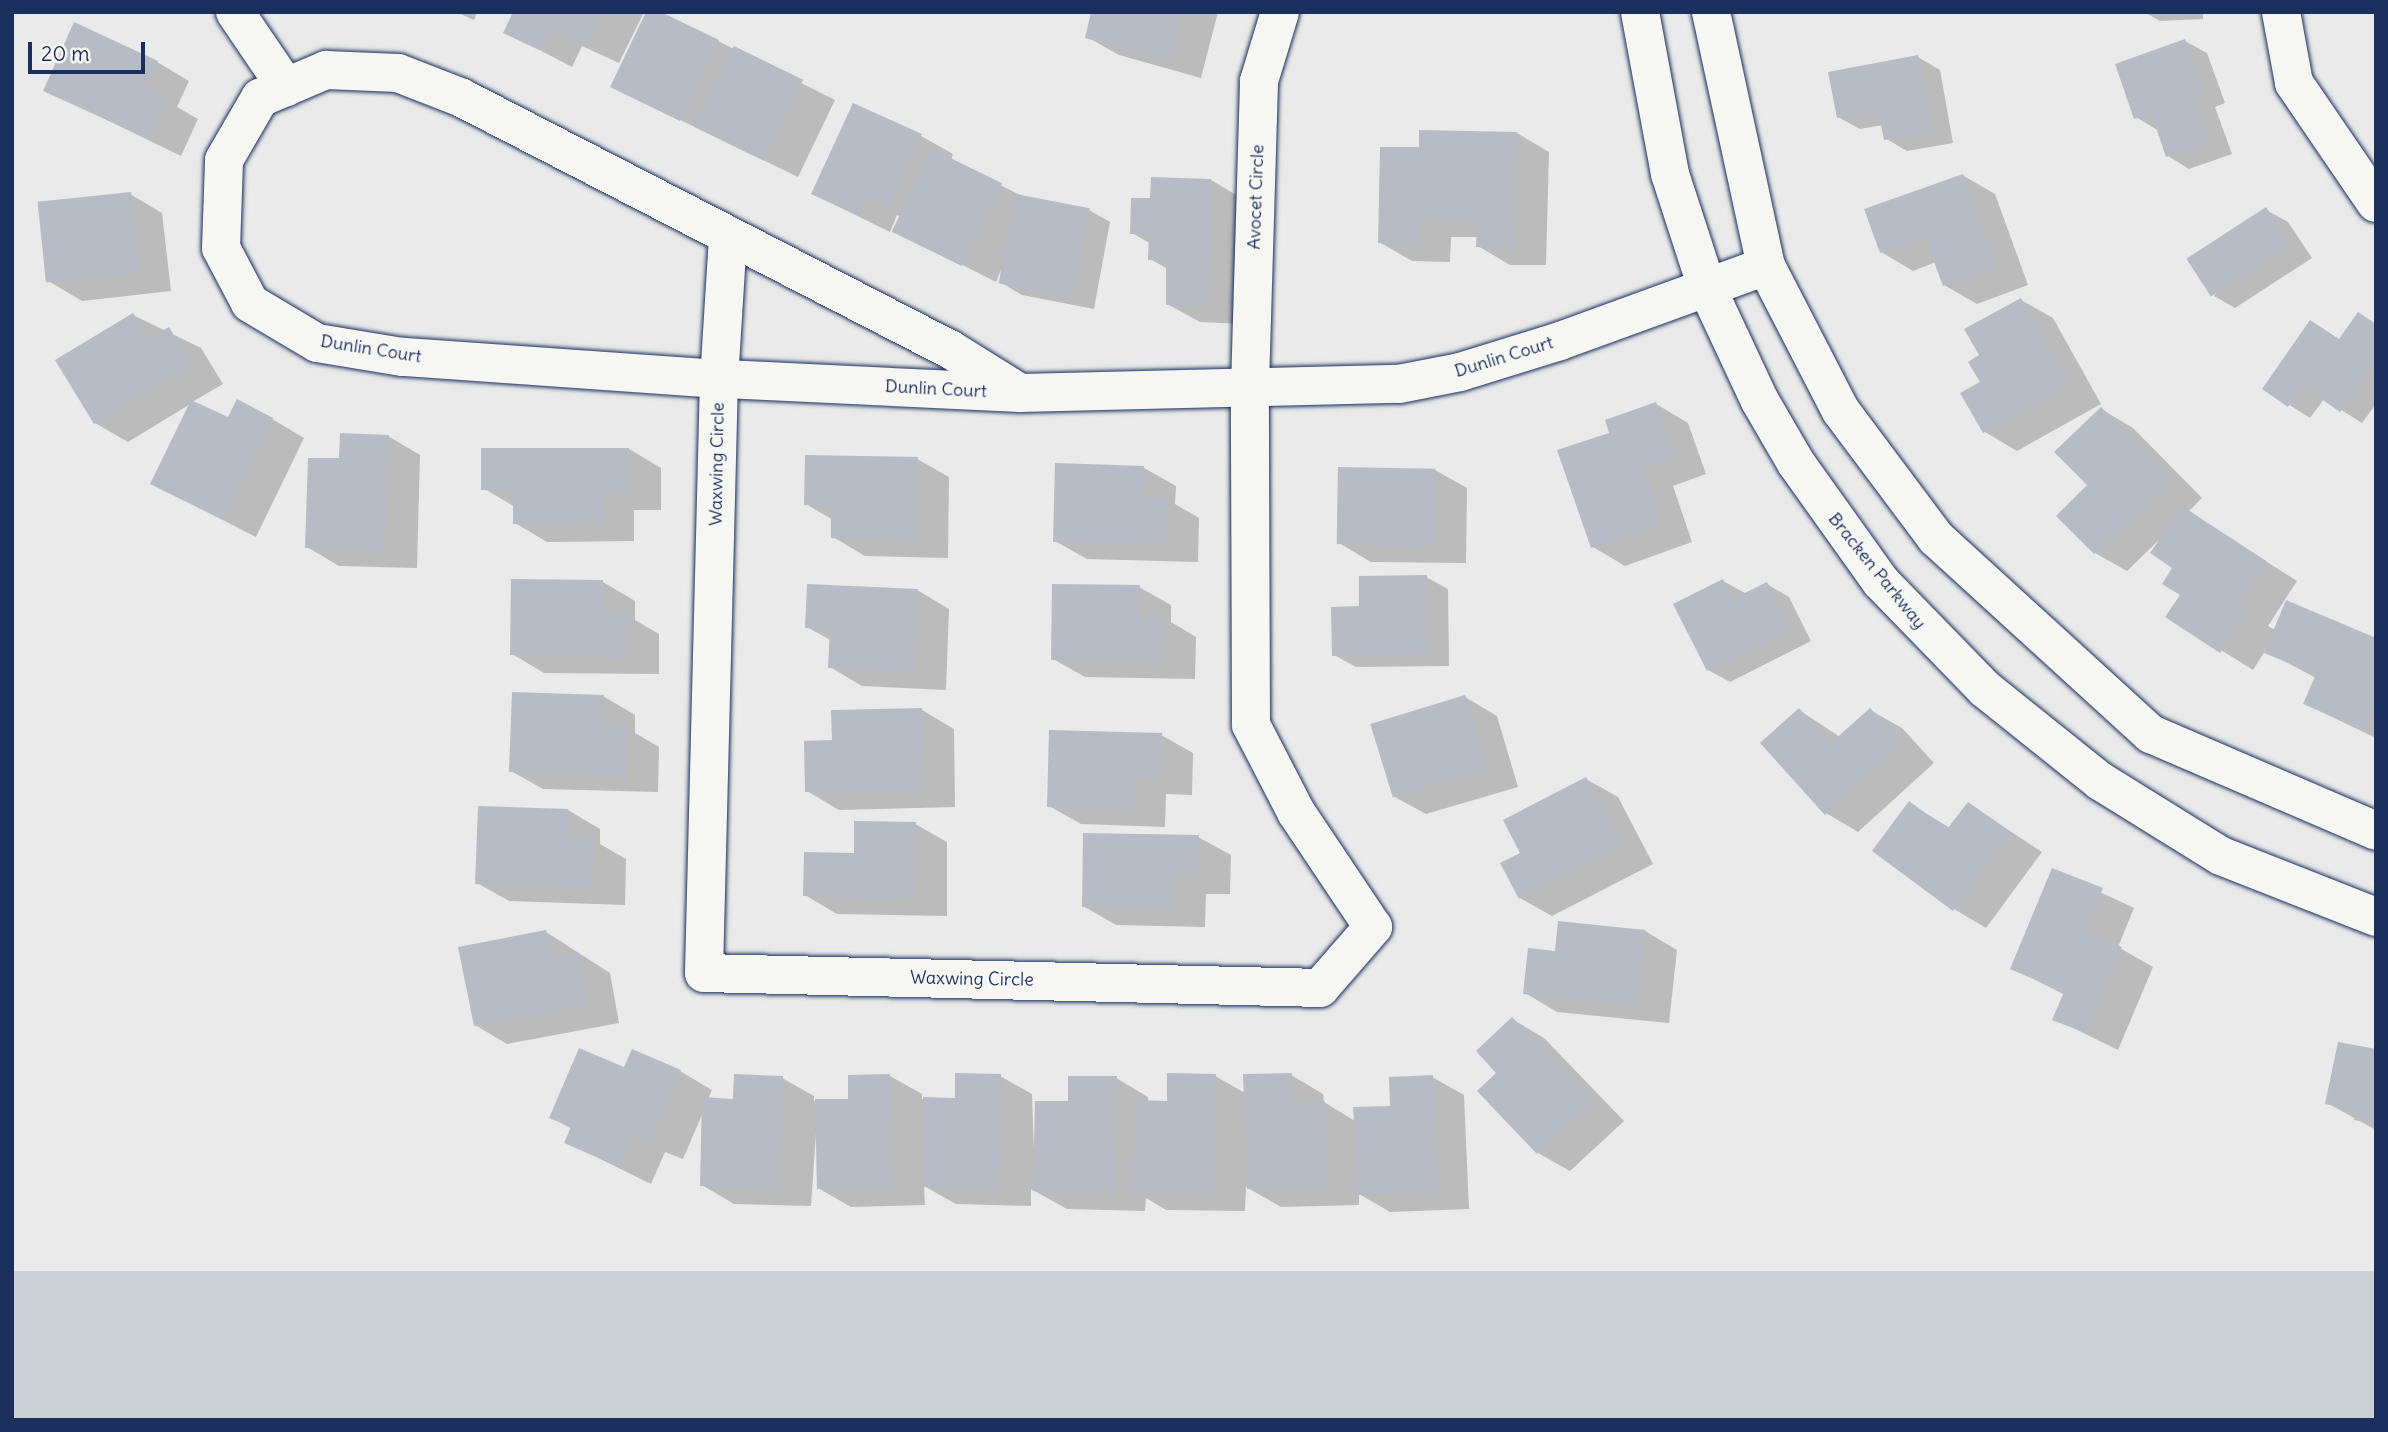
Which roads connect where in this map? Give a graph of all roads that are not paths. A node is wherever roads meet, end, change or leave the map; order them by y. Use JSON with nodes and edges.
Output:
{"nodes":[{"id":1,"x":235,"y":12,"type":"edge"},
{"id":2,"x":1279,"y":12,"type":"edge"},
{"id":3,"x":1640,"y":12,"type":"edge"},
{"id":4,"x":1711,"y":12,"type":"edge"},
{"id":5,"x":2281,"y":12,"type":"edge"},
{"id":6,"x":286,"y":87,"type":"junction"},
{"id":7,"x":2376,"y":203,"type":"edge"},
{"id":8,"x":728,"y":237,"type":"junction"},
{"id":9,"x":1766,"y":266,"type":"junction"},
{"id":10,"x":1707,"y":288,"type":"junction"},
{"id":11,"x":719,"y":379,"type":"junction"},
{"id":12,"x":1250,"y":386,"type":"junction"},
{"id":13,"x":1020,"y":393,"type":"junction"},
{"id":14,"x":2376,"y":831,"type":"edge"},
{"id":15,"x":2376,"y":917,"type":"edge"}],
"edges":[{"from":1,"to":6,"type":"street"},
{"from":2,"to":12,"type":"street","name":"Avocet Circle"},
{"from":3,"to":10,"type":"street","name":"Bracken Parkway"},
{"from":4,"to":9,"type":"street"},
{"from":5,"to":7,"type":"street"},
{"from":6,"to":8,"type":"street","name":"Dunlin Court"},
{"from":6,"to":11,"type":"street","name":"Dunlin Court"},
{"from":8,"to":11,"type":"street","name":"Waxwing Circle"},
{"from":8,"to":13,"type":"street","name":"Dunlin Court"},
{"from":9,"to":10,"type":"street","name":"Dunlin Court"},
{"from":9,"to":14,"type":"street"},
{"from":10,"to":12,"type":"street","name":"Dunlin Court"},
{"from":10,"to":15,"type":"street","name":"Bracken Parkway"},
{"from":11,"to":12,"type":"street","name":"Waxwing Circle"},
{"from":11,"to":13,"type":"street","name":"Dunlin Court"},
{"from":12,"to":13,"type":"street","name":"Dunlin Court"}]}
